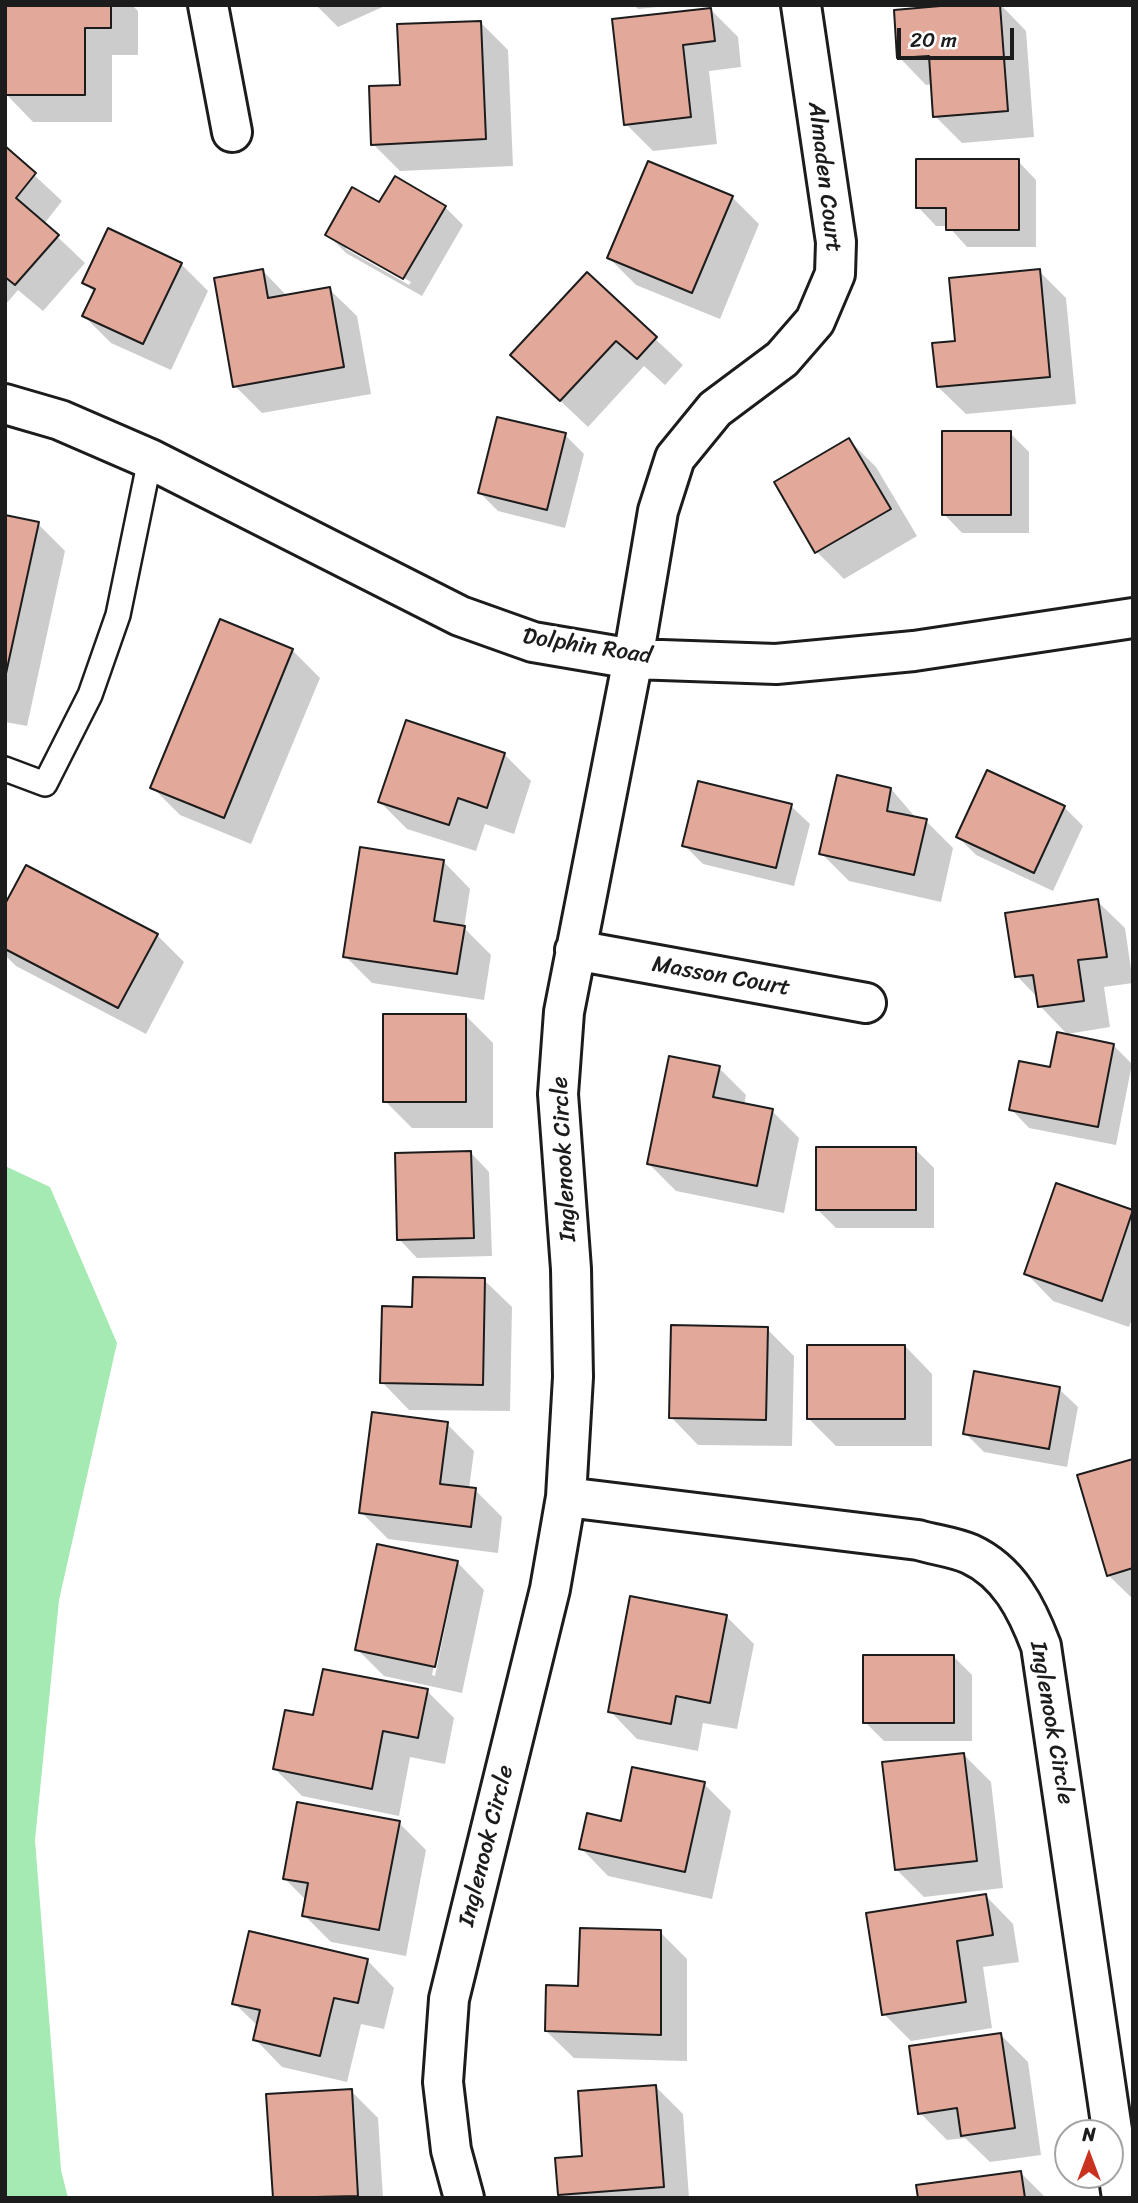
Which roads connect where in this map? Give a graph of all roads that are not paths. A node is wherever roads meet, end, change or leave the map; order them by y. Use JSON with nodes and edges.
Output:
{"nodes":[{"id":1,"x":208,"y":5,"type":"edge"},
{"id":2,"x":801,"y":5,"type":"edge"},
{"id":3,"x":232,"y":132,"type":"dead end"},
{"id":4,"x":5,"y":404,"type":"edge"},
{"id":5,"x":150,"y":459,"type":"junction"},
{"id":6,"x":1133,"y":618,"type":"edge"},
{"id":7,"x":633,"y":659,"type":"junction"},
{"id":8,"x":5,"y":768,"type":"edge"},
{"id":9,"x":575,"y":950,"type":"junction"},
{"id":10,"x":866,"y":1003,"type":"dead end"},
{"id":11,"x":566,"y":1497,"type":"junction"},
{"id":12,"x":464,"y":2198,"type":"edge"},
{"id":13,"x":1122,"y":2198,"type":"edge"}],
"edges":[{"from":1,"to":3,"type":"street"},
{"from":2,"to":7,"type":"street","name":"Almaden Court"},
{"from":4,"to":5,"type":"street","name":"Dolphin Road"},
{"from":5,"to":7,"type":"street","name":"Dolphin Road"},
{"from":5,"to":8,"type":"lane"},
{"from":6,"to":7,"type":"street","name":"Dolphin Road"},
{"from":7,"to":9,"type":"street","name":"Inglenook Circle"},
{"from":9,"to":10,"type":"street","name":"Masson Court"},
{"from":9,"to":11,"type":"street","name":"Inglenook Circle"},
{"from":11,"to":12,"type":"street","name":"Inglenook Circle"},
{"from":11,"to":13,"type":"street","name":"Inglenook Circle"}]}
